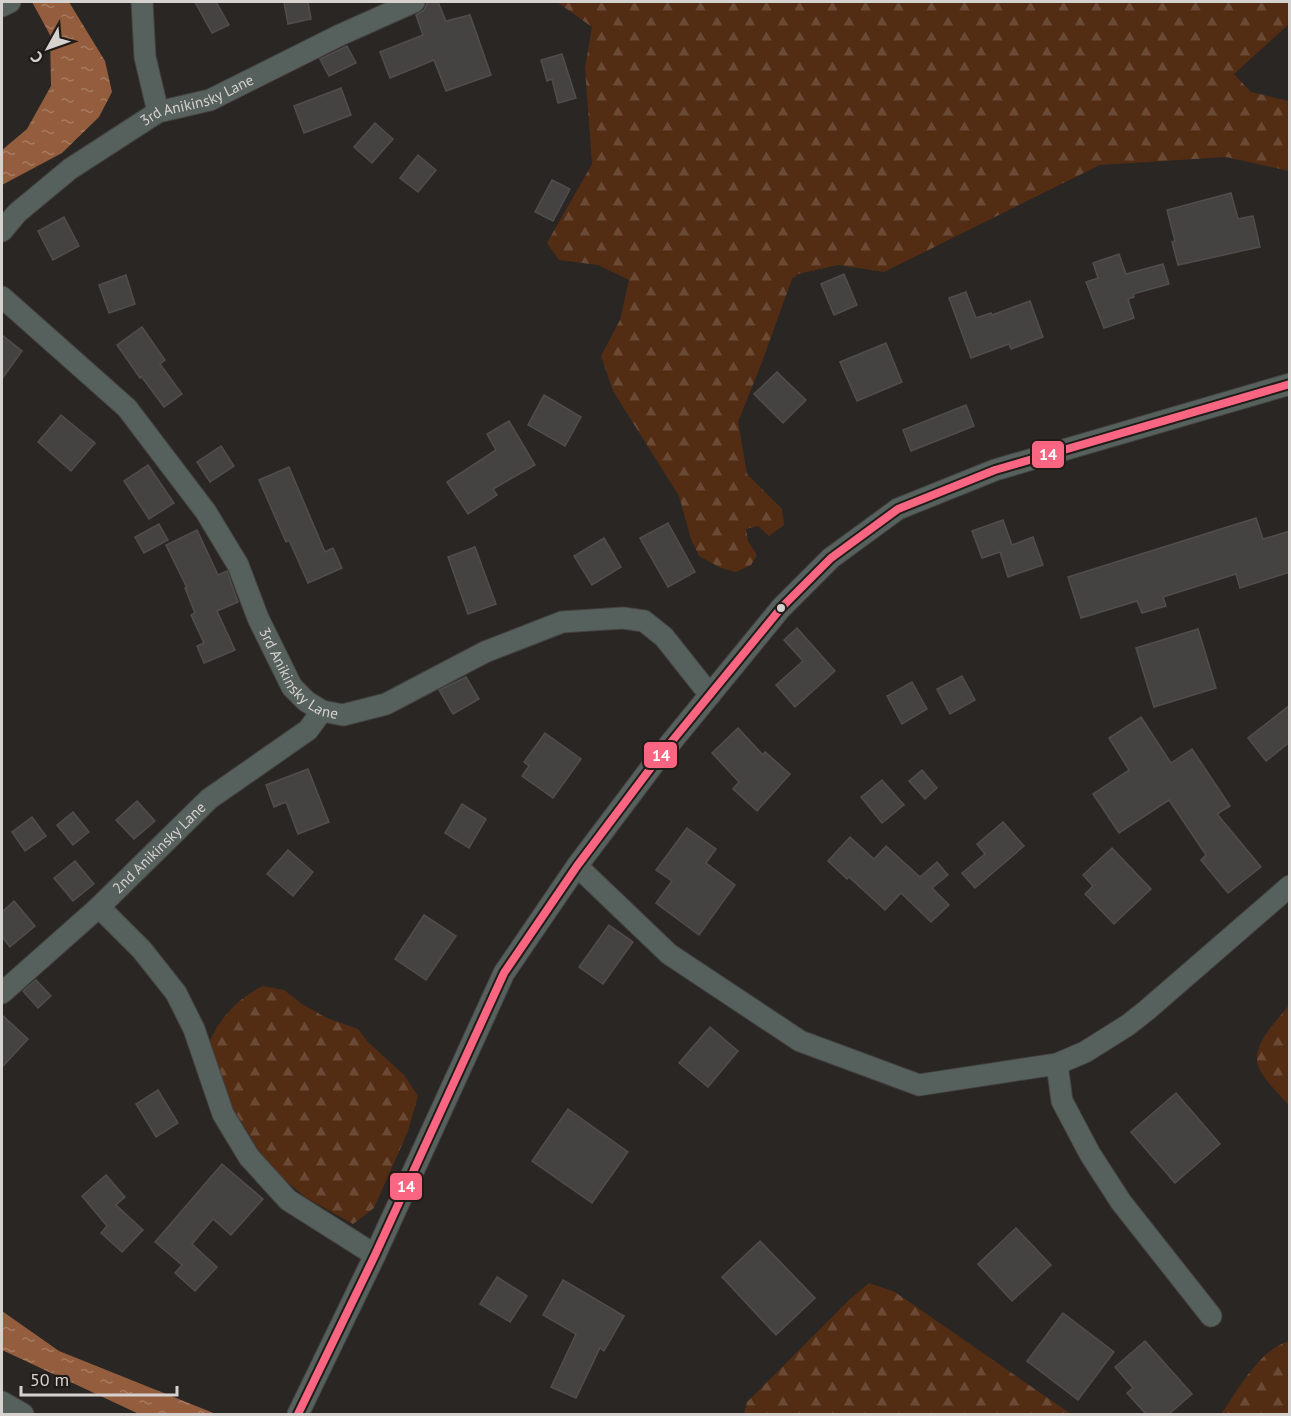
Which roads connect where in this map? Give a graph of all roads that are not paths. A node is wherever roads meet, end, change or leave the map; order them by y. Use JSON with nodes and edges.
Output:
{"nodes":[{"id":1,"x":142,"y":2,"type":"edge"},
{"id":2,"x":414,"y":2,"type":"edge"},
{"id":3,"x":158,"y":112,"type":"junction"},
{"id":4,"x":2,"y":231,"type":"edge"},
{"id":5,"x":2,"y":297,"type":"edge"},
{"id":6,"x":1290,"y":384,"type":"edge"},
{"id":7,"x":710,"y":695,"type":"junction"},
{"id":8,"x":321,"y":711,"type":"junction"},
{"id":9,"x":577,"y":866,"type":"junction"},
{"id":10,"x":1290,"y":886,"type":"edge"},
{"id":11,"x":99,"y":907,"type":"junction"},
{"id":12,"x":2,"y":993,"type":"edge"},
{"id":13,"x":1057,"y":1064,"type":"junction"},
{"id":14,"x":375,"y":1256,"type":"junction"},
{"id":15,"x":1211,"y":1316,"type":"dead end"},
{"id":16,"x":2,"y":1402,"type":"edge"},
{"id":17,"x":23,"y":1414,"type":"edge"},
{"id":18,"x":298,"y":1414,"type":"edge"}],
"edges":[{"from":1,"to":3,"type":"street"},
{"from":2,"to":3,"type":"street","name":"3rd Anikinsky Lane"},
{"from":3,"to":4,"type":"street","name":"3rd Anikinsky Lane"},
{"from":5,"to":8,"type":"street","name":"3rd Anikinsky Lane"},
{"from":6,"to":7,"type":"street"},
{"from":7,"to":8,"type":"street","name":"3rd Anikinsky Lane"},
{"from":7,"to":9,"type":"street"},
{"from":8,"to":11,"type":"street","name":"2nd Anikinsky Lane"},
{"from":9,"to":13,"type":"street"},
{"from":9,"to":14,"type":"street"},
{"from":10,"to":13,"type":"street"},
{"from":11,"to":12,"type":"street","name":"2nd Anikinsky Lane"},
{"from":11,"to":14,"type":"street"},
{"from":13,"to":15,"type":"street"},
{"from":14,"to":18,"type":"street"},
{"from":16,"to":17,"type":"street"}]}
